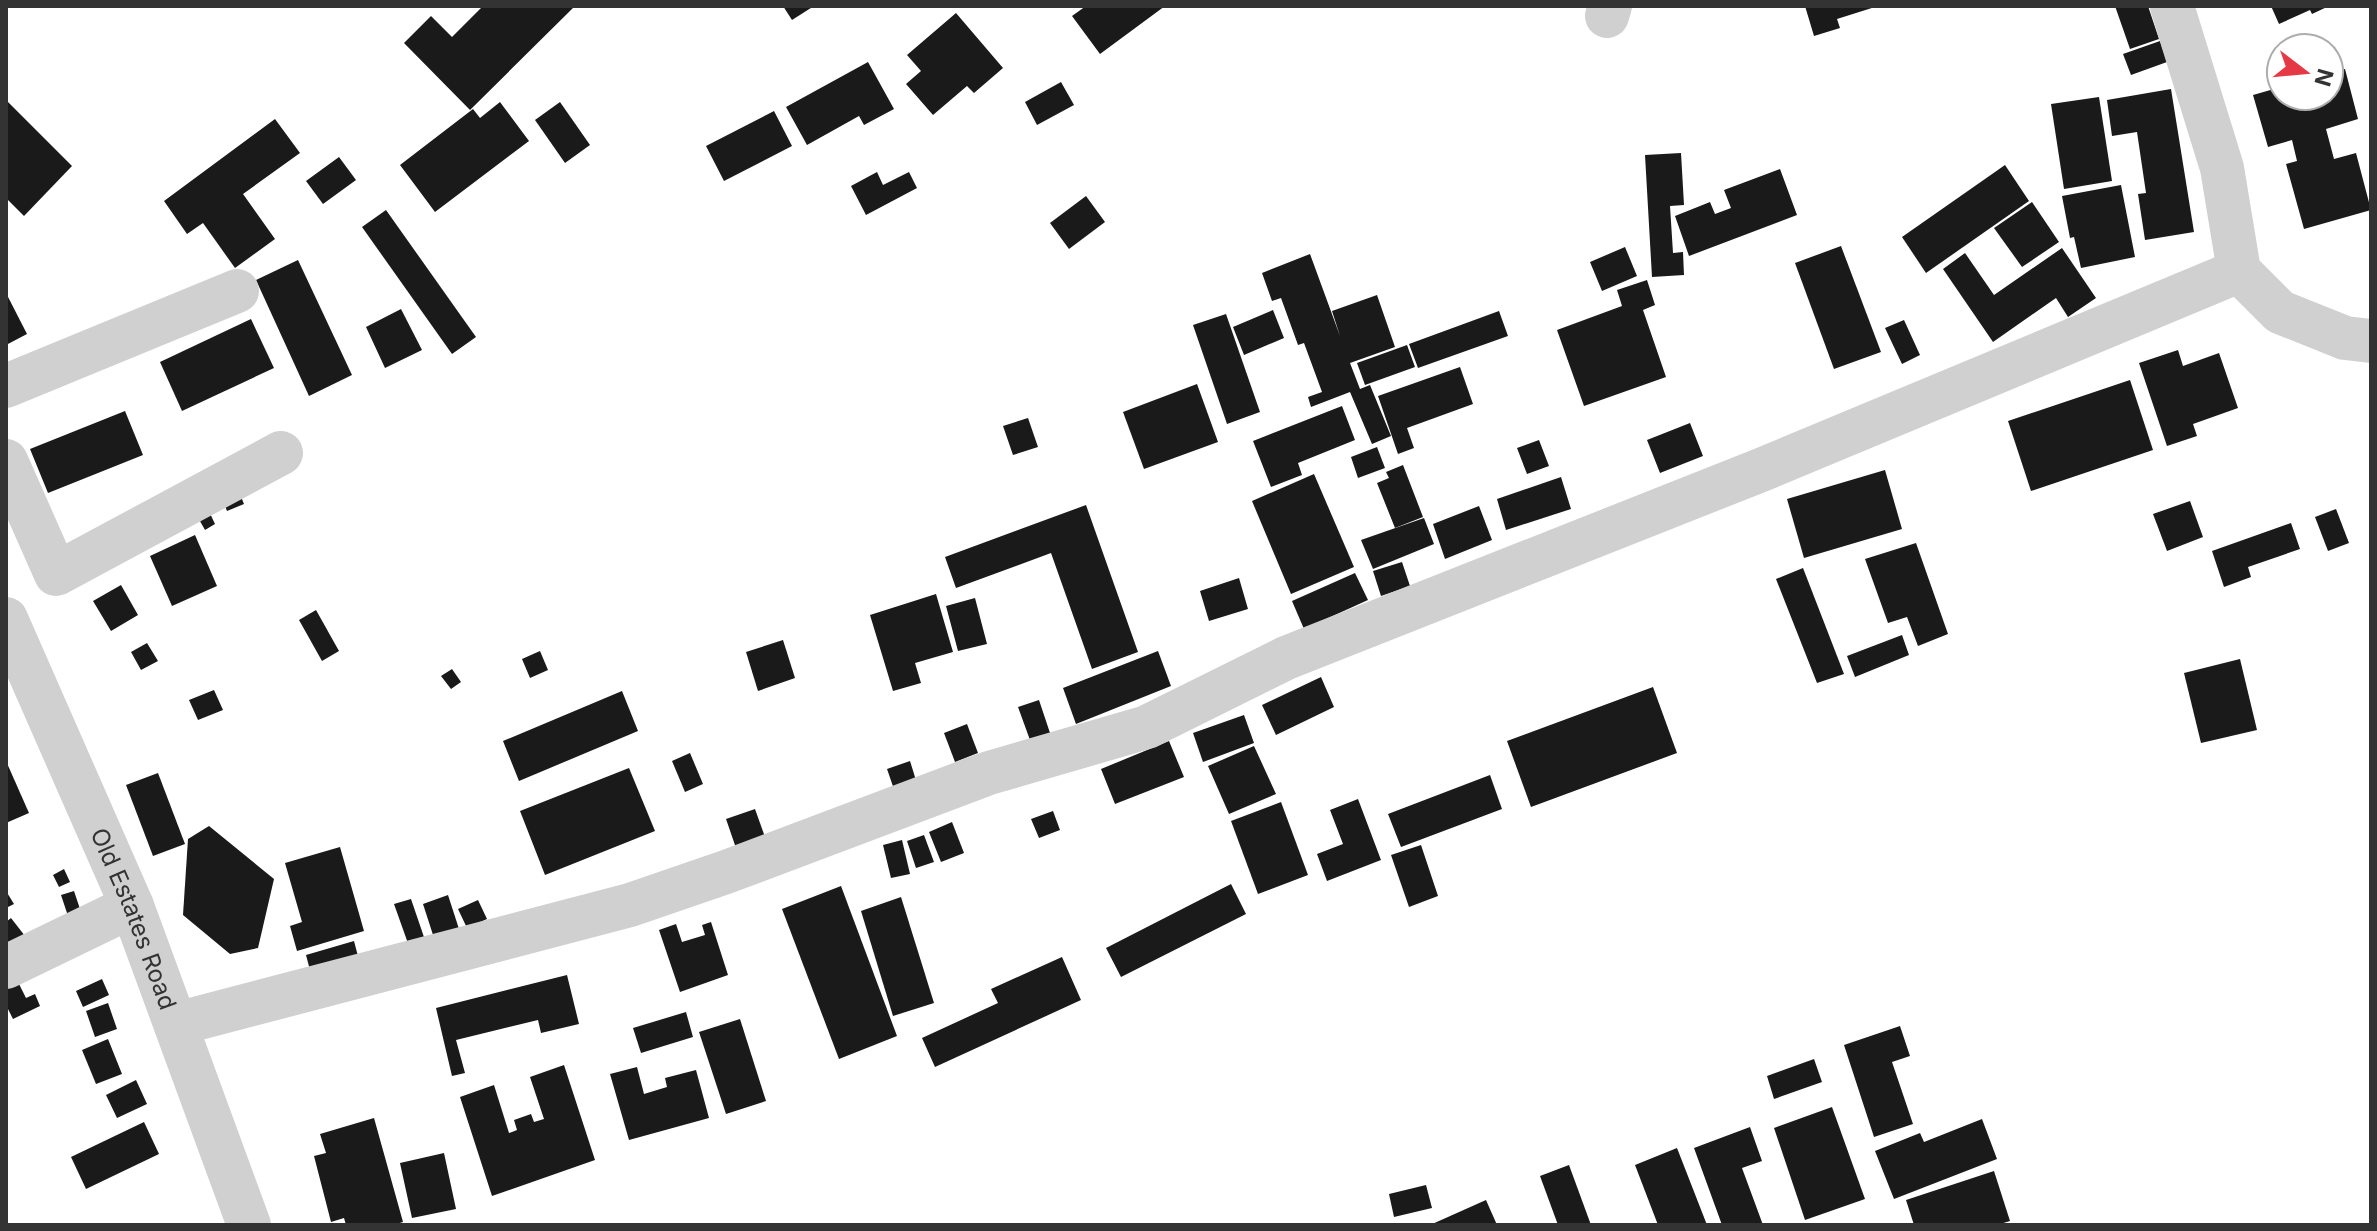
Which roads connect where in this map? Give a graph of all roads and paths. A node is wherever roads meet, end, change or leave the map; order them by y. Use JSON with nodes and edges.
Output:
{"nodes":[{"id":1,"x":2172,"y":6,"type":"edge"},
{"id":2,"x":2239,"y":271,"type":"junction"},
{"id":3,"x":237,"y":291,"type":"dead end"},
{"id":4,"x":2371,"y":341,"type":"edge"},
{"id":5,"x":6,"y":386,"type":"edge"},
{"id":6,"x":281,"y":453,"type":"dead end"},
{"id":7,"x":6,"y":461,"type":"edge"},
{"id":8,"x":6,"y":619,"type":"edge"},
{"id":9,"x":132,"y":906,"type":"junction"},
{"id":10,"x":6,"y":967,"type":"edge"},
{"id":11,"x":176,"y":1024,"type":"junction"},
{"id":12,"x":249,"y":1225,"type":"edge"}],
"edges":[{"from":1,"to":2,"type":"street"},
{"from":2,"to":4,"type":"street"},
{"from":2,"to":11,"type":"street"},
{"from":3,"to":5,"type":"street"},
{"from":6,"to":7,"type":"street"},
{"from":8,"to":9,"type":"street","name":"Old Estates Road"},
{"from":9,"to":10,"type":"street"},
{"from":9,"to":11,"type":"street","name":"Old Estates Road"},
{"from":11,"to":12,"type":"street","name":"Old Estates Road"}]}
